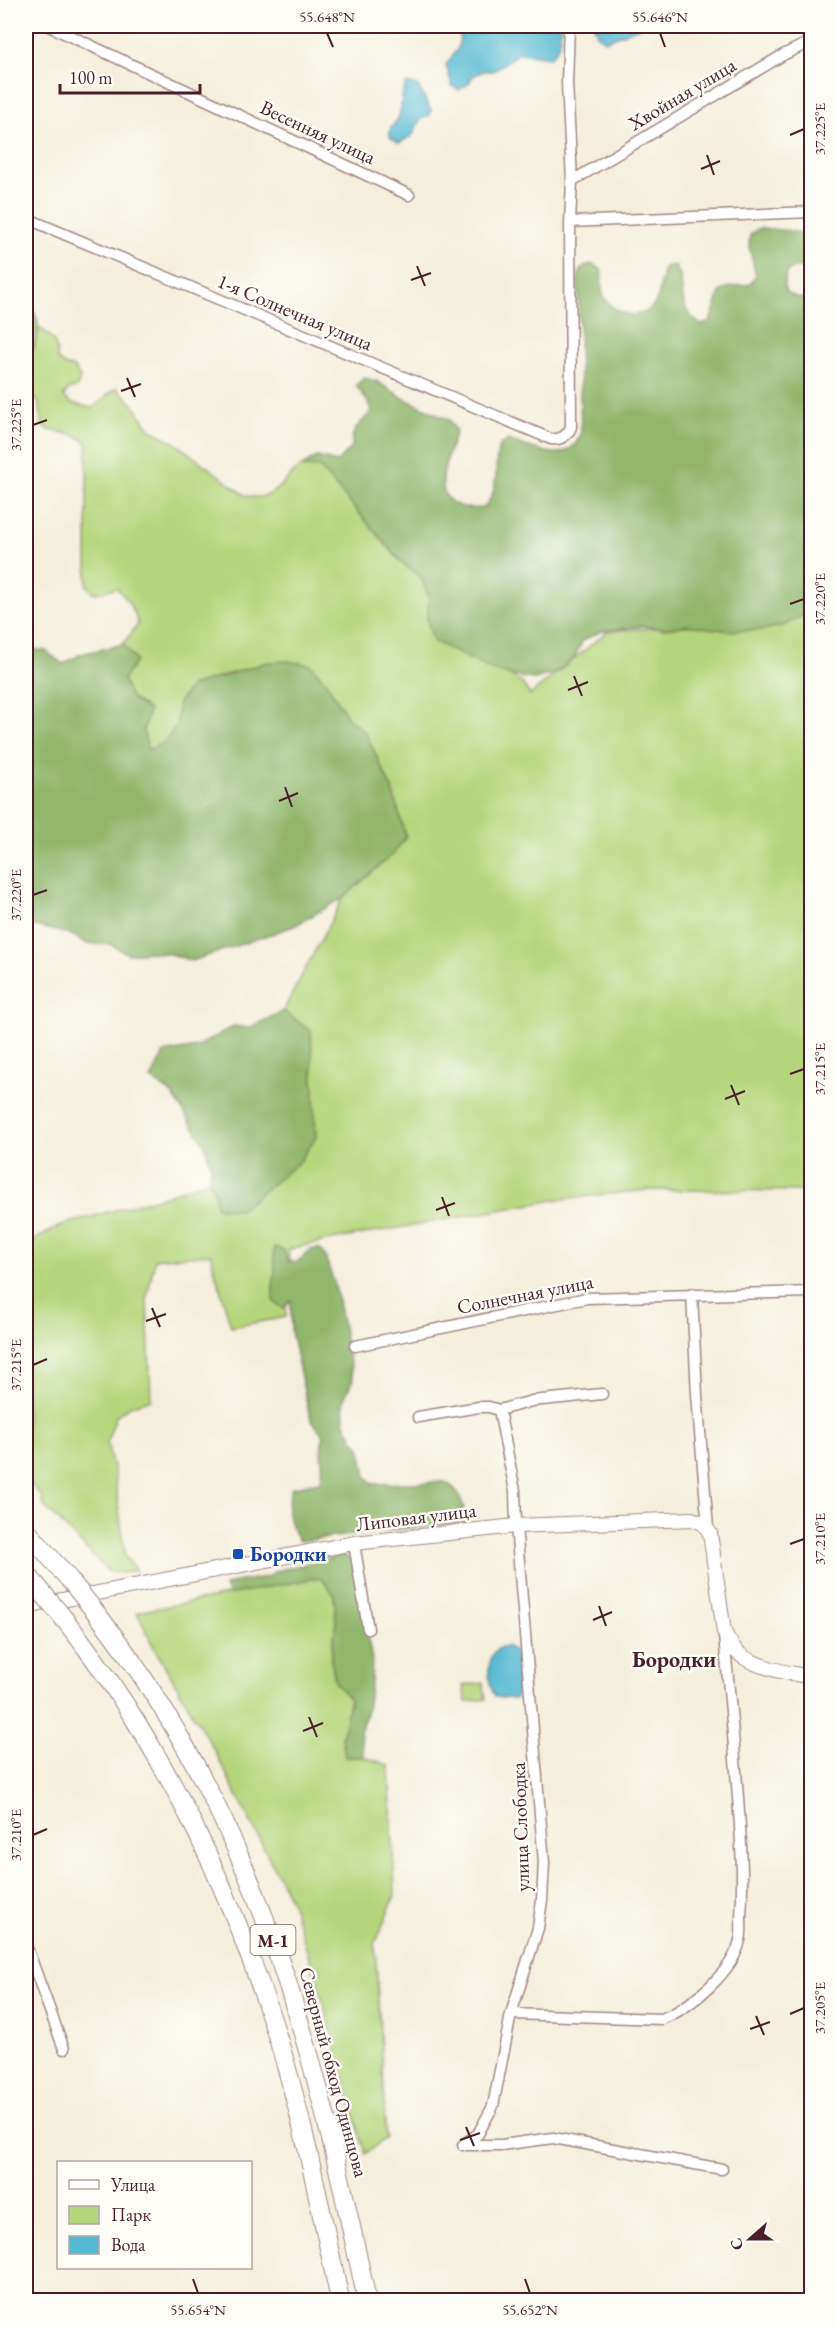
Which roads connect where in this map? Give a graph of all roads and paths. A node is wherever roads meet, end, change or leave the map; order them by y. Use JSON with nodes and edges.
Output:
{"nodes":[{"id":1,"x":49,"y":26,"type":"edge"},
{"id":2,"x":569,"y":26,"type":"edge"},
{"id":3,"x":812,"y":41,"type":"edge"},
{"id":4,"x":572,"y":181,"type":"junction"},
{"id":5,"x":409,"y":195,"type":"dead end"},
{"id":6,"x":812,"y":212,"type":"edge"},
{"id":7,"x":26,"y":218,"type":"edge"},
{"id":8,"x":570,"y":222,"type":"junction"},
{"id":9,"x":812,"y":1292,"type":"edge"},
{"id":10,"x":692,"y":1294,"type":"junction"},
{"id":11,"x":355,"y":1346,"type":"dead end"},
{"id":12,"x":602,"y":1394,"type":"dead end"},
{"id":13,"x":499,"y":1410,"type":"junction"},
{"id":14,"x":418,"y":1417,"type":"dead end"},
{"id":15,"x":516,"y":1526,"type":"junction"},
{"id":16,"x":708,"y":1528,"type":"junction"},
{"id":17,"x":26,"y":1530,"type":"edge"},
{"id":18,"x":354,"y":1544,"type":"junction"},
{"id":19,"x":31,"y":1579,"type":"edge"},
{"id":20,"x":26,"y":1607,"type":"edge"},
{"id":21,"x":368,"y":1629,"type":"dead end"},
{"id":22,"x":724,"y":1632,"type":"junction"},
{"id":23,"x":812,"y":1677,"type":"edge"},
{"id":24,"x":26,"y":1945,"type":"edge"},
{"id":25,"x":511,"y":2014,"type":"junction"},
{"id":26,"x":64,"y":2049,"type":"dead end"},
{"id":27,"x":722,"y":2169,"type":"dead end"},
{"id":28,"x":340,"y":2301,"type":"edge"},
{"id":29,"x":367,"y":2301,"type":"edge"}],
"edges":[{"from":1,"to":5,"type":"street","name":"Весенняя улица"},
{"from":2,"to":4,"type":"street"},
{"from":3,"to":4,"type":"street","name":"Хвойная улица"},
{"from":4,"to":8,"type":"street"},
{"from":6,"to":8,"type":"street"},
{"from":7,"to":8,"type":"street","name":"1-я Солнечная улица"},
{"from":9,"to":10,"type":"street","name":"Солнечная улица"},
{"from":10,"to":11,"type":"street","name":"Солнечная улица"},
{"from":10,"to":16,"type":"street"},
{"from":12,"to":13,"type":"street"},
{"from":13,"to":14,"type":"street"},
{"from":13,"to":15,"type":"street","name":"улица Слободка"},
{"from":15,"to":16,"type":"street","name":"Липовая улица"},
{"from":15,"to":18,"type":"street","name":"Липовая улица"},
{"from":15,"to":25,"type":"street","name":"улица Слободка"},
{"from":16,"to":22,"type":"street"},
{"from":17,"to":29,"type":"highway","name":"Северный обход Одинцова","number":"М-1","bridge":true},
{"from":18,"to":20,"type":"street","name":"Липовая улица"},
{"from":18,"to":21,"type":"street"},
{"from":19,"to":28,"type":"highway","number":"М-1","bridge":true},
{"from":22,"to":23,"type":"street"},
{"from":22,"to":25,"type":"street"},
{"from":24,"to":26,"type":"street"},
{"from":25,"to":27,"type":"street","name":"улица Слободка"}]}
